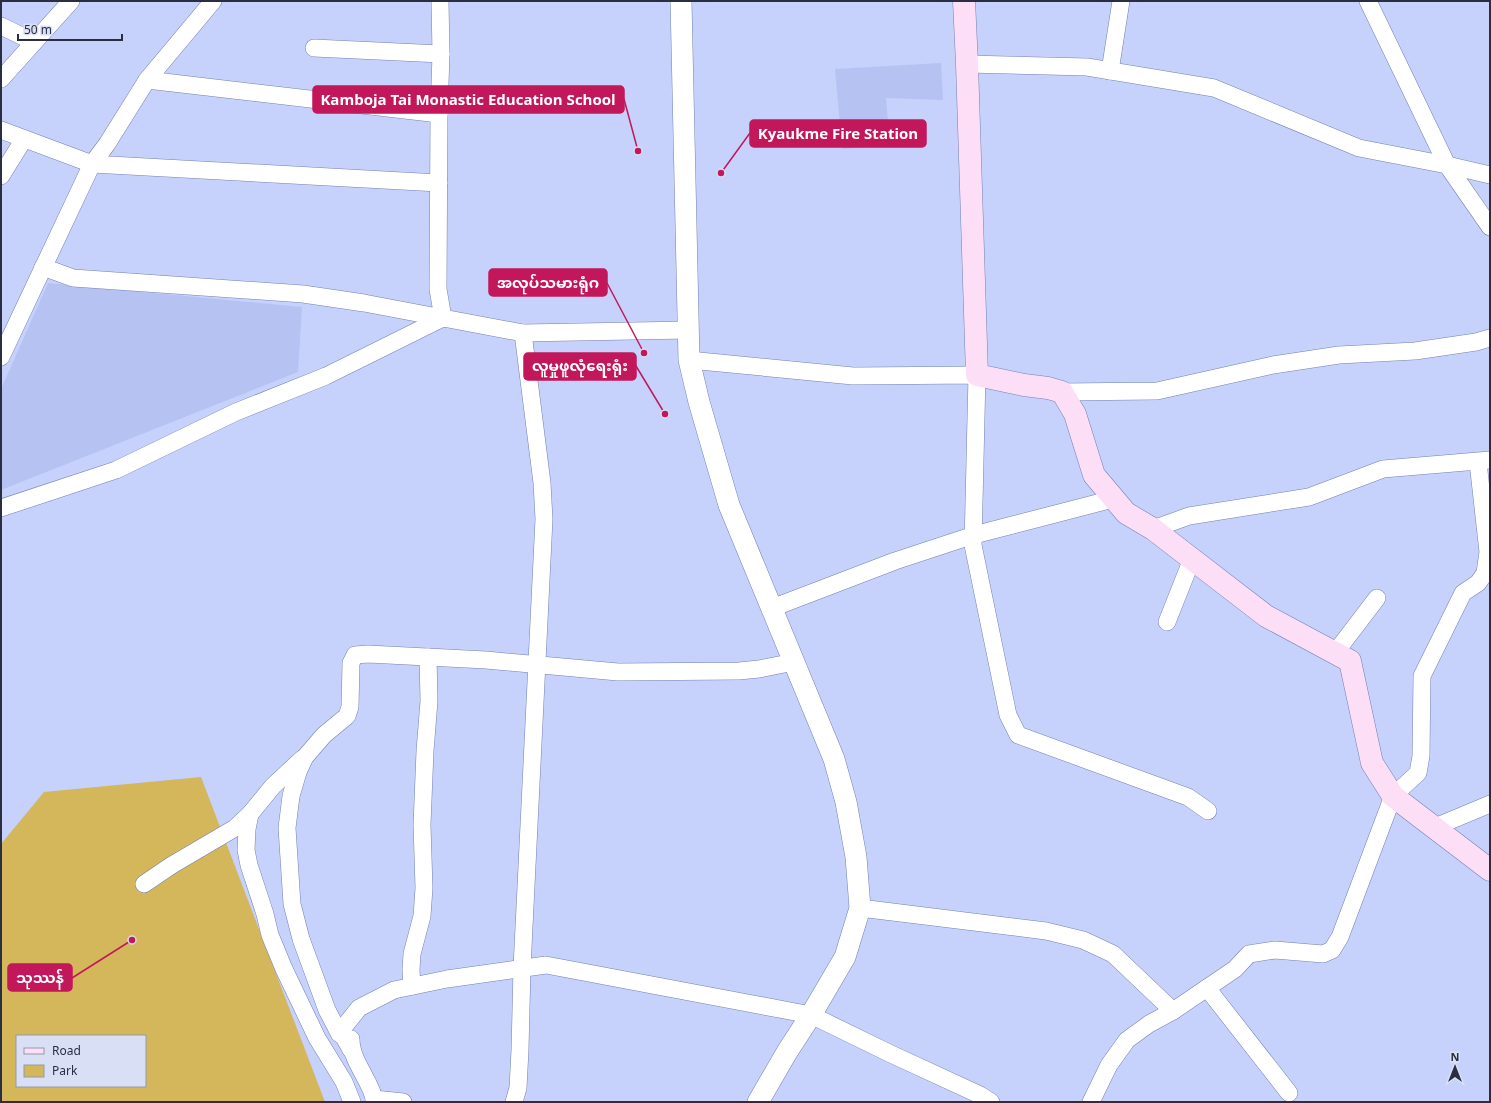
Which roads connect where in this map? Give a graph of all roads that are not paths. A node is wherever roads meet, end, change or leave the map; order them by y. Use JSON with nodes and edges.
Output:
{"nodes":[{"id":1,"x":71,"y":1,"type":"edge"},
{"id":2,"x":213,"y":1,"type":"edge"},
{"id":3,"x":440,"y":1,"type":"edge"},
{"id":4,"x":681,"y":1,"type":"edge"},
{"id":5,"x":964,"y":1,"type":"edge"},
{"id":6,"x":1121,"y":1,"type":"edge"},
{"id":7,"x":1368,"y":1,"type":"edge"},
{"id":8,"x":1,"y":26,"type":"edge"},
{"id":9,"x":34,"y":42,"type":"junction"},
{"id":10,"x":314,"y":48,"type":"dead end"},
{"id":11,"x":441,"y":54,"type":"junction"},
{"id":12,"x":967,"y":64,"type":"junction"},
{"id":13,"x":1110,"y":70,"type":"junction"},
{"id":14,"x":1,"y":79,"type":"edge"},
{"id":15,"x":147,"y":80,"type":"junction"},
{"id":16,"x":439,"y":114,"type":"junction"},
{"id":17,"x":1,"y":130,"type":"edge"},
{"id":18,"x":24,"y":139,"type":"junction"},
{"id":19,"x":92,"y":164,"type":"junction"},
{"id":20,"x":1447,"y":165,"type":"junction"},
{"id":21,"x":1490,"y":175,"type":"edge"},
{"id":22,"x":1,"y":176,"type":"edge"},
{"id":23,"x":439,"y":183,"type":"junction"},
{"id":24,"x":1490,"y":227,"type":"edge"},
{"id":25,"x":43,"y":267,"type":"junction"},
{"id":26,"x":443,"y":318,"type":"junction"},
{"id":27,"x":688,"y":330,"type":"junction"},
{"id":28,"x":523,"y":333,"type":"junction"},
{"id":29,"x":1490,"y":338,"type":"edge"},
{"id":30,"x":1,"y":357,"type":"edge"},
{"id":31,"x":689,"y":360,"type":"junction"},
{"id":32,"x":977,"y":375,"type":"junction"},
{"id":33,"x":1062,"y":392,"type":"junction"},
{"id":34,"x":1484,"y":461,"type":"edge"},
{"id":35,"x":1113,"y":499,"type":"junction"},
{"id":36,"x":1,"y":508,"type":"edge"},
{"id":37,"x":1153,"y":529,"type":"junction"},
{"id":38,"x":974,"y":535,"type":"junction"},
{"id":39,"x":1192,"y":559,"type":"junction"},
{"id":40,"x":1484,"y":583,"type":"edge"},
{"id":41,"x":1377,"y":598,"type":"dead end"},
{"id":42,"x":772,"y":608,"type":"junction"},
{"id":43,"x":1168,"y":622,"type":"dead end"},
{"id":44,"x":1335,"y":653,"type":"junction"},
{"id":45,"x":428,"y":657,"type":"junction"},
{"id":46,"x":794,"y":662,"type":"junction"},
{"id":47,"x":537,"y":666,"type":"junction"},
{"id":48,"x":305,"y":757,"type":"junction"},
{"id":49,"x":1393,"y":796,"type":"junction"},
{"id":50,"x":1490,"y":804,"type":"edge"},
{"id":51,"x":1208,"y":811,"type":"dead end"},
{"id":52,"x":250,"y":814,"type":"junction"},
{"id":53,"x":1435,"y":827,"type":"junction"},
{"id":54,"x":1490,"y":870,"type":"edge"},
{"id":55,"x":144,"y":884,"type":"dead end"},
{"id":56,"x":860,"y":908,"type":"junction"},
{"id":57,"x":522,"y":968,"type":"junction"},
{"id":58,"x":412,"y":986,"type":"junction"},
{"id":59,"x":1207,"y":988,"type":"junction"},
{"id":60,"x":363,"y":1006,"type":"junction"},
{"id":61,"x":1173,"y":1011,"type":"junction"},
{"id":62,"x":811,"y":1015,"type":"junction"},
{"id":63,"x":339,"y":1033,"type":"junction"},
{"id":64,"x":351,"y":1050,"type":"junction"},
{"id":65,"x":1288,"y":1093,"type":"dead end"},
{"id":66,"x":374,"y":1101,"type":"edge"},
{"id":67,"x":352,"y":1102,"type":"edge"},
{"id":68,"x":403,"y":1102,"type":"edge"},
{"id":69,"x":514,"y":1102,"type":"edge"},
{"id":70,"x":758,"y":1102,"type":"edge"},
{"id":71,"x":991,"y":1102,"type":"edge"},
{"id":72,"x":1091,"y":1102,"type":"edge"}],
"edges":[{"from":1,"to":9,"type":"street"},
{"from":2,"to":15,"type":"street"},
{"from":3,"to":11,"type":"street"},
{"from":4,"to":27,"type":"street"},
{"from":5,"to":12,"type":"main road"},
{"from":6,"to":13,"type":"street"},
{"from":7,"to":20,"type":"street"},
{"from":8,"to":9,"type":"street"},
{"from":9,"to":14,"type":"street"},
{"from":10,"to":11,"type":"street"},
{"from":11,"to":16,"type":"street"},
{"from":12,"to":13,"type":"street"},
{"from":12,"to":32,"type":"main road"},
{"from":13,"to":20,"type":"street"},
{"from":15,"to":16,"type":"street"},
{"from":15,"to":19,"type":"street"},
{"from":16,"to":23,"type":"street"},
{"from":17,"to":18,"type":"street"},
{"from":18,"to":19,"type":"street"},
{"from":18,"to":22,"type":"street"},
{"from":19,"to":23,"type":"street"},
{"from":19,"to":25,"type":"street"},
{"from":20,"to":21,"type":"street"},
{"from":20,"to":24,"type":"street"},
{"from":23,"to":26,"type":"street"},
{"from":25,"to":26,"type":"street"},
{"from":25,"to":30,"type":"street"},
{"from":26,"to":28,"type":"street"},
{"from":26,"to":36,"type":"street"},
{"from":27,"to":28,"type":"street"},
{"from":27,"to":31,"type":"street"},
{"from":28,"to":47,"type":"street"},
{"from":29,"to":33,"type":"street"},
{"from":31,"to":32,"type":"street"},
{"from":31,"to":42,"type":"street"},
{"from":32,"to":33,"type":"main road"},
{"from":32,"to":38,"type":"street"},
{"from":33,"to":35,"type":"main road"},
{"from":34,"to":37,"type":"street"},
{"from":34,"to":40,"type":"street"},
{"from":35,"to":37,"type":"main road"},
{"from":35,"to":38,"type":"street"},
{"from":37,"to":39,"type":"main road"},
{"from":38,"to":42,"type":"street"},
{"from":38,"to":51,"type":"street"},
{"from":39,"to":43,"type":"street"},
{"from":39,"to":44,"type":"main road"},
{"from":40,"to":49,"type":"street"},
{"from":41,"to":44,"type":"street"},
{"from":42,"to":46,"type":"street"},
{"from":44,"to":49,"type":"main road"},
{"from":45,"to":47,"type":"street"},
{"from":45,"to":48,"type":"street"},
{"from":45,"to":58,"type":"street"},
{"from":46,"to":47,"type":"street"},
{"from":46,"to":56,"type":"street"},
{"from":47,"to":57,"type":"street"},
{"from":48,"to":52,"type":"street"},
{"from":48,"to":63,"type":"street"},
{"from":49,"to":53,"type":"main road"},
{"from":49,"to":59,"type":"street"},
{"from":50,"to":53,"type":"street"},
{"from":52,"to":55,"type":"street"},
{"from":52,"to":67,"type":"street"},
{"from":53,"to":54,"type":"main road"},
{"from":56,"to":61,"type":"street"},
{"from":56,"to":62,"type":"street"},
{"from":57,"to":58,"type":"street"},
{"from":57,"to":62,"type":"street"},
{"from":57,"to":69,"type":"street"},
{"from":58,"to":60,"type":"street"},
{"from":59,"to":61,"type":"street"},
{"from":59,"to":65,"type":"street"},
{"from":60,"to":63,"type":"street"},
{"from":60,"to":64,"type":"street"},
{"from":61,"to":72,"type":"street"},
{"from":62,"to":70,"type":"street"},
{"from":62,"to":71,"type":"street"},
{"from":63,"to":64,"type":"street"},
{"from":64,"to":66,"type":"street"},
{"from":66,"to":68,"type":"street"}]}
